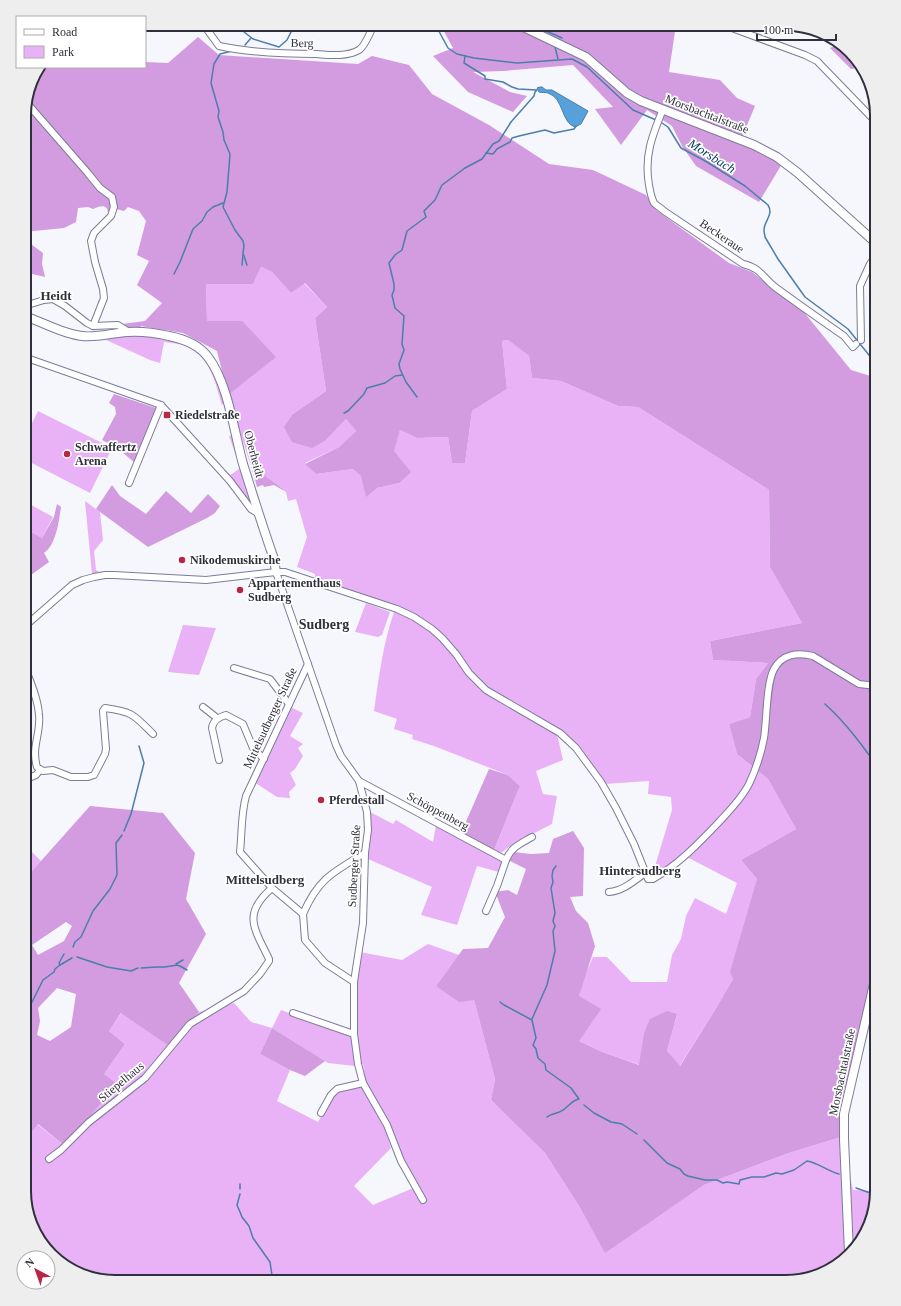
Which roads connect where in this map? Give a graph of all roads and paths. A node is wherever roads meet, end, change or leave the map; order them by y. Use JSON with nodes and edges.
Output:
{"nodes":[{"id":1,"x":208,"y":31,"type":"edge"},
{"id":2,"x":370,"y":31,"type":"edge"},
{"id":3,"x":532,"y":31,"type":"edge"},
{"id":4,"x":740,"y":31,"type":"edge"},
{"id":5,"x":31,"y":108,"type":"edge"},
{"id":6,"x":662,"y":113,"type":"junction"},
{"id":7,"x":870,"y":116,"type":"edge"},
{"id":8,"x":870,"y":238,"type":"edge"},
{"id":9,"x":870,"y":264,"type":"edge"},
{"id":10,"x":31,"y":304,"type":"edge"},
{"id":11,"x":31,"y":319,"type":"edge"},
{"id":12,"x":93,"y":326,"type":"junction"},
{"id":13,"x":129,"y":332,"type":"junction"},
{"id":14,"x":31,"y":359,"type":"edge"},
{"id":15,"x":160,"y":405,"type":"junction"},
{"id":16,"x":129,"y":483,"type":"dead end"},
{"id":17,"x":259,"y":514,"type":"junction"},
{"id":18,"x":276,"y":572,"type":"junction"},
{"id":19,"x":31,"y":621,"type":"edge"},
{"id":20,"x":308,"y":664,"type":"junction"},
{"id":21,"x":234,"y":668,"type":"dead end"},
{"id":22,"x":31,"y":682,"type":"edge"},
{"id":23,"x":870,"y":685,"type":"edge"},
{"id":24,"x":289,"y":704,"type":"junction"},
{"id":25,"x":203,"y":707,"type":"dead end"},
{"id":26,"x":217,"y":718,"type":"junction"},
{"id":27,"x":153,"y":734,"type":"dead end"},
{"id":28,"x":264,"y":759,"type":"junction"},
{"id":29,"x":219,"y":760,"type":"dead end"},
{"id":30,"x":40,"y":770,"type":"junction"},
{"id":31,"x":31,"y":777,"type":"edge"},
{"id":32,"x":359,"y":781,"type":"junction"},
{"id":33,"x":532,"y":837,"type":"dead end"},
{"id":34,"x":365,"y":853,"type":"junction"},
{"id":35,"x":506,"y":860,"type":"junction"},
{"id":36,"x":647,"y":876,"type":"junction"},
{"id":37,"x":272,"y":888,"type":"junction"},
{"id":38,"x":609,"y":892,"type":"dead end"},
{"id":39,"x":486,"y":911,"type":"dead end"},
{"id":40,"x":303,"y":914,"type":"junction"},
{"id":41,"x":354,"y":982,"type":"junction"},
{"id":42,"x":870,"y":1001,"type":"edge"},
{"id":43,"x":293,"y":1013,"type":"dead end"},
{"id":44,"x":354,"y":1034,"type":"junction"},
{"id":45,"x":363,"y":1083,"type":"junction"},
{"id":46,"x":321,"y":1114,"type":"dead end"},
{"id":47,"x":49,"y":1159,"type":"dead end"},
{"id":48,"x":423,"y":1200,"type":"dead end"},
{"id":49,"x":849,"y":1246,"type":"edge"}],
"edges":[{"from":1,"to":2,"type":"street","name":"Berg"},
{"from":3,"to":6,"type":"main road","name":"Morsbachtalstraße"},
{"from":4,"to":7,"type":"street"},
{"from":5,"to":12,"type":"street"},
{"from":6,"to":8,"type":"main road","name":"Morsbachtalstraße"},
{"from":6,"to":9,"type":"street","name":"Beckeraue"},
{"from":10,"to":12,"type":"street"},
{"from":11,"to":13,"type":"main road","name":"Oberheidt"},
{"from":12,"to":13,"type":"street","name":"Oberheidt"},
{"from":13,"to":17,"type":"main road","name":"Oberheidt"},
{"from":14,"to":15,"type":"street"},
{"from":15,"to":16,"type":"street"},
{"from":15,"to":17,"type":"street"},
{"from":17,"to":18,"type":"main road","name":"Oberheidt"},
{"from":18,"to":19,"type":"street"},
{"from":18,"to":20,"type":"street","name":"Sudberger Straße"},
{"from":18,"to":36,"type":"street"},
{"from":20,"to":24,"type":"street","name":"Mittelsudberger Straße"},
{"from":20,"to":32,"type":"street","name":"Sudberger Straße"},
{"from":21,"to":24,"type":"street"},
{"from":22,"to":30,"type":"street"},
{"from":23,"to":36,"type":"street"},
{"from":24,"to":28,"type":"street","name":"Mittelsudberger Straße"},
{"from":25,"to":26,"type":"street"},
{"from":26,"to":28,"type":"street"},
{"from":26,"to":29,"type":"street"},
{"from":27,"to":30,"type":"street"},
{"from":28,"to":37,"type":"street","name":"Mittelsudberger Straße"},
{"from":30,"to":31,"type":"street"},
{"from":32,"to":34,"type":"street","name":"Sudberger Straße"},
{"from":32,"to":35,"type":"street","name":"Schöppenberg"},
{"from":33,"to":35,"type":"street"},
{"from":34,"to":40,"type":"street"},
{"from":34,"to":41,"type":"street","name":"Sudberger Straße"},
{"from":35,"to":39,"type":"street"},
{"from":36,"to":38,"type":"street"},
{"from":37,"to":40,"type":"street"},
{"from":37,"to":47,"type":"street","name":"Stiepelhaus"},
{"from":40,"to":41,"type":"street"},
{"from":41,"to":44,"type":"street","name":"Sudberger Straße"},
{"from":42,"to":49,"type":"main road","name":"Morsbachtalstraße"},
{"from":43,"to":44,"type":"street"},
{"from":44,"to":45,"type":"street","name":"Sudberger Straße"},
{"from":45,"to":46,"type":"street"},
{"from":45,"to":48,"type":"street","name":"Sudberger Straße"}]}
